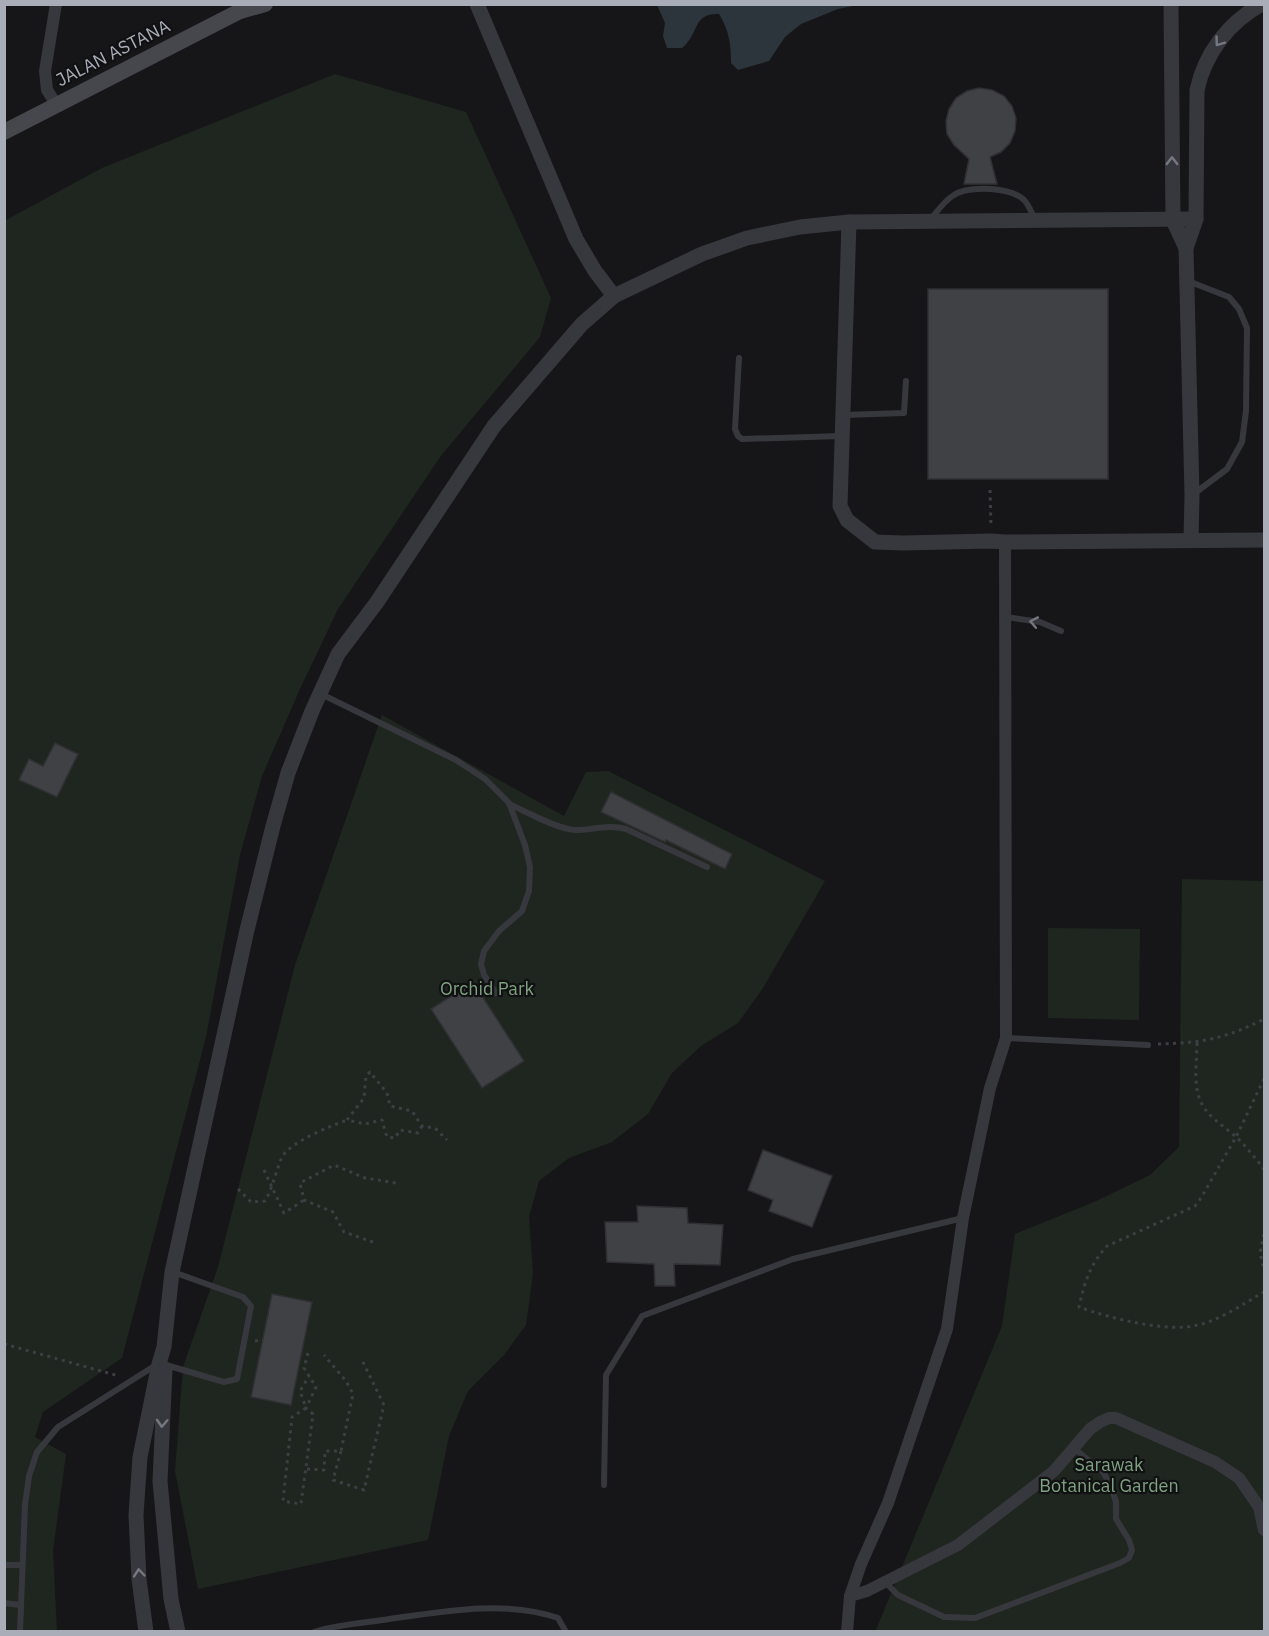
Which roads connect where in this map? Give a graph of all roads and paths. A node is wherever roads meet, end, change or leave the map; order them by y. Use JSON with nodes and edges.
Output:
{"nodes":[{"id":1,"x":56,"y":4,"type":"edge"},
{"id":2,"x":264,"y":4,"type":"edge"},
{"id":3,"x":477,"y":4,"type":"edge"},
{"id":4,"x":1171,"y":4,"type":"edge"},
{"id":5,"x":1262,"y":4,"type":"edge"},
{"id":6,"x":244,"y":8,"type":"edge"},
{"id":7,"x":56,"y":104,"type":"junction"},
{"id":8,"x":4,"y":132,"type":"edge"},
{"id":9,"x":1196,"y":219,"type":"junction"},
{"id":10,"x":1036,"y":220,"type":"junction"},
{"id":11,"x":1173,"y":220,"type":"junction"},
{"id":12,"x":849,"y":222,"type":"junction"},
{"id":13,"x":929,"y":222,"type":"junction"},
{"id":14,"x":1186,"y":248,"type":"junction"},
{"id":15,"x":1187,"y":281,"type":"junction"},
{"id":16,"x":614,"y":296,"type":"junction"},
{"id":17,"x":739,"y":358,"type":"dead end"},
{"id":18,"x":906,"y":381,"type":"dead end"},
{"id":19,"x":844,"y":415,"type":"junction"},
{"id":20,"x":842,"y":436,"type":"junction"},
{"id":21,"x":990,"y":490,"type":"dead end"},
{"id":22,"x":1192,"y":495,"type":"junction"},
{"id":23,"x":1191,"y":540,"type":"junction"},
{"id":24,"x":1264,"y":540,"type":"edge"},
{"id":25,"x":998,"y":542,"type":"junction"},
{"id":26,"x":1006,"y":617,"type":"junction"},
{"id":27,"x":1062,"y":631,"type":"dead end"},
{"id":28,"x":320,"y":694,"type":"junction"},
{"id":29,"x":509,"y":804,"type":"junction"},
{"id":30,"x":706,"y":867,"type":"dead end"},
{"id":31,"x":496,"y":993,"type":"dead end"},
{"id":32,"x":1264,"y":1019,"type":"edge"},
{"id":33,"x":1006,"y":1038,"type":"junction"},
{"id":34,"x":1197,"y":1043,"type":"junction"},
{"id":35,"x":1148,"y":1045,"type":"joint"},
{"id":36,"x":1264,"y":1079,"type":"edge"},
{"id":37,"x":346,"y":1120,"type":"junction"},
{"id":38,"x":422,"y":1126,"type":"junction"},
{"id":39,"x":1236,"y":1137,"type":"junction"},
{"id":40,"x":447,"y":1140,"type":"dead end"},
{"id":41,"x":1264,"y":1169,"type":"edge"},
{"id":42,"x":264,"y":1170,"type":"dead end"},
{"id":43,"x":396,"y":1183,"type":"dead end"},
{"id":44,"x":237,"y":1188,"type":"dead end"},
{"id":45,"x":272,"y":1188,"type":"junction"},
{"id":46,"x":304,"y":1200,"type":"junction"},
{"id":47,"x":963,"y":1218,"type":"junction"},
{"id":48,"x":1264,"y":1234,"type":"edge"},
{"id":49,"x":374,"y":1242,"type":"dead end"},
{"id":50,"x":1264,"y":1269,"type":"edge"},
{"id":51,"x":172,"y":1272,"type":"junction"},
{"id":52,"x":1264,"y":1292,"type":"edge"},
{"id":53,"x":4,"y":1344,"type":"edge"},
{"id":54,"x":308,"y":1353,"type":"dead end"},
{"id":55,"x":324,"y":1355,"type":"dead end"},
{"id":56,"x":361,"y":1358,"type":"dead end"},
{"id":57,"x":162,"y":1364,"type":"junction"},
{"id":58,"x":309,"y":1376,"type":"junction"},
{"id":59,"x":132,"y":1379,"type":"junction"},
{"id":60,"x":306,"y":1408,"type":"junction"},
{"id":61,"x":1075,"y":1449,"type":"junction"},
{"id":62,"x":341,"y":1451,"type":"junction"},
{"id":63,"x":306,"y":1469,"type":"junction"},
{"id":64,"x":604,"y":1485,"type":"dead end"},
{"id":65,"x":1264,"y":1530,"type":"edge"},
{"id":66,"x":4,"y":1565,"type":"edge"},
{"id":67,"x":22,"y":1565,"type":"junction"},
{"id":68,"x":885,"y":1582,"type":"junction"},
{"id":69,"x":850,"y":1596,"type":"junction"},
{"id":70,"x":4,"y":1603,"type":"edge"},
{"id":71,"x":20,"y":1605,"type":"junction"},
{"id":72,"x":20,"y":1632,"type":"edge"},
{"id":73,"x":146,"y":1632,"type":"edge"},
{"id":74,"x":178,"y":1632,"type":"edge"},
{"id":75,"x":314,"y":1632,"type":"edge"},
{"id":76,"x":566,"y":1632,"type":"edge"},
{"id":77,"x":847,"y":1632,"type":"edge"}],
"edges":[{"from":1,"to":7,"type":"street"},
{"from":2,"to":6,"type":"main road","name":"JALAN ASTANA"},
{"from":3,"to":16,"type":"street"},
{"from":11,"to":4,"type":"street","one_way":true},
{"from":5,"to":9,"type":"street","one_way":true},
{"from":6,"to":7,"type":"main road","name":"JALAN ASTANA"},
{"from":7,"to":8,"type":"main road","name":"JALAN ASTANA"},
{"from":9,"to":11,"type":"street"},
{"from":9,"to":14,"type":"street"},
{"from":10,"to":11,"type":"street"},
{"from":10,"to":13,"type":"street"},
{"from":10,"to":13,"type":"lane"},
{"from":11,"to":14,"type":"street"},
{"from":12,"to":13,"type":"street"},
{"from":12,"to":16,"type":"street"},
{"from":12,"to":19,"type":"street"},
{"from":14,"to":15,"type":"street"},
{"from":15,"to":22,"type":"street"},
{"from":15,"to":22,"type":"lane"},
{"from":16,"to":28,"type":"street"},
{"from":17,"to":20,"type":"lane"},
{"from":18,"to":19,"type":"lane"},
{"from":19,"to":20,"type":"street"},
{"from":20,"to":25,"type":"street"},
{"from":21,"to":25,"type":"path"},
{"from":22,"to":23,"type":"street"},
{"from":23,"to":24,"type":"street"},
{"from":23,"to":25,"type":"street"},
{"from":25,"to":26,"type":"street"},
{"from":27,"to":26,"type":"lane","one_way":true},
{"from":26,"to":33,"type":"street"},
{"from":28,"to":29,"type":"lane"},
{"from":28,"to":51,"type":"street"},
{"from":29,"to":30,"type":"lane"},
{"from":29,"to":31,"type":"lane"},
{"from":32,"to":34,"type":"path"},
{"from":33,"to":35,"type":"lane"},
{"from":33,"to":47,"type":"street"},
{"from":34,"to":35,"type":"path"},
{"from":34,"to":39,"type":"path"},
{"from":36,"to":39,"type":"path"},
{"from":37,"to":38,"type":"path"},
{"from":37,"to":38,"type":"path"},
{"from":37,"to":45,"type":"path"},
{"from":38,"to":40,"type":"path"},
{"from":39,"to":41,"type":"path"},
{"from":39,"to":52,"type":"path"},
{"from":42,"to":45,"type":"path"},
{"from":43,"to":46,"type":"path"},
{"from":44,"to":45,"type":"path"},
{"from":45,"to":46,"type":"path"},
{"from":46,"to":49,"type":"path"},
{"from":47,"to":64,"type":"lane"},
{"from":47,"to":69,"type":"street"},
{"from":48,"to":50,"type":"path"},
{"from":51,"to":57,"type":"street"},
{"from":51,"to":57,"type":"lane"},
{"from":53,"to":59,"type":"path"},
{"from":54,"to":58,"type":"path"},
{"from":55,"to":62,"type":"path"},
{"from":56,"to":62,"type":"path"},
{"from":57,"to":59,"type":"lane"},
{"from":73,"to":57,"type":"street","one_way":true},
{"from":57,"to":74,"type":"street","one_way":true},
{"from":58,"to":60,"type":"path"},
{"from":58,"to":60,"type":"path"},
{"from":59,"to":67,"type":"lane"},
{"from":60,"to":63,"type":"path"},
{"from":60,"to":63,"type":"path"},
{"from":61,"to":65,"type":"street"},
{"from":61,"to":68,"type":"street"},
{"from":61,"to":68,"type":"lane"},
{"from":62,"to":63,"type":"path"},
{"from":66,"to":67,"type":"lane"},
{"from":67,"to":71,"type":"lane"},
{"from":68,"to":69,"type":"street"},
{"from":69,"to":77,"type":"street"},
{"from":70,"to":71,"type":"lane"},
{"from":71,"to":72,"type":"lane"},
{"from":75,"to":76,"type":"lane"}]}
